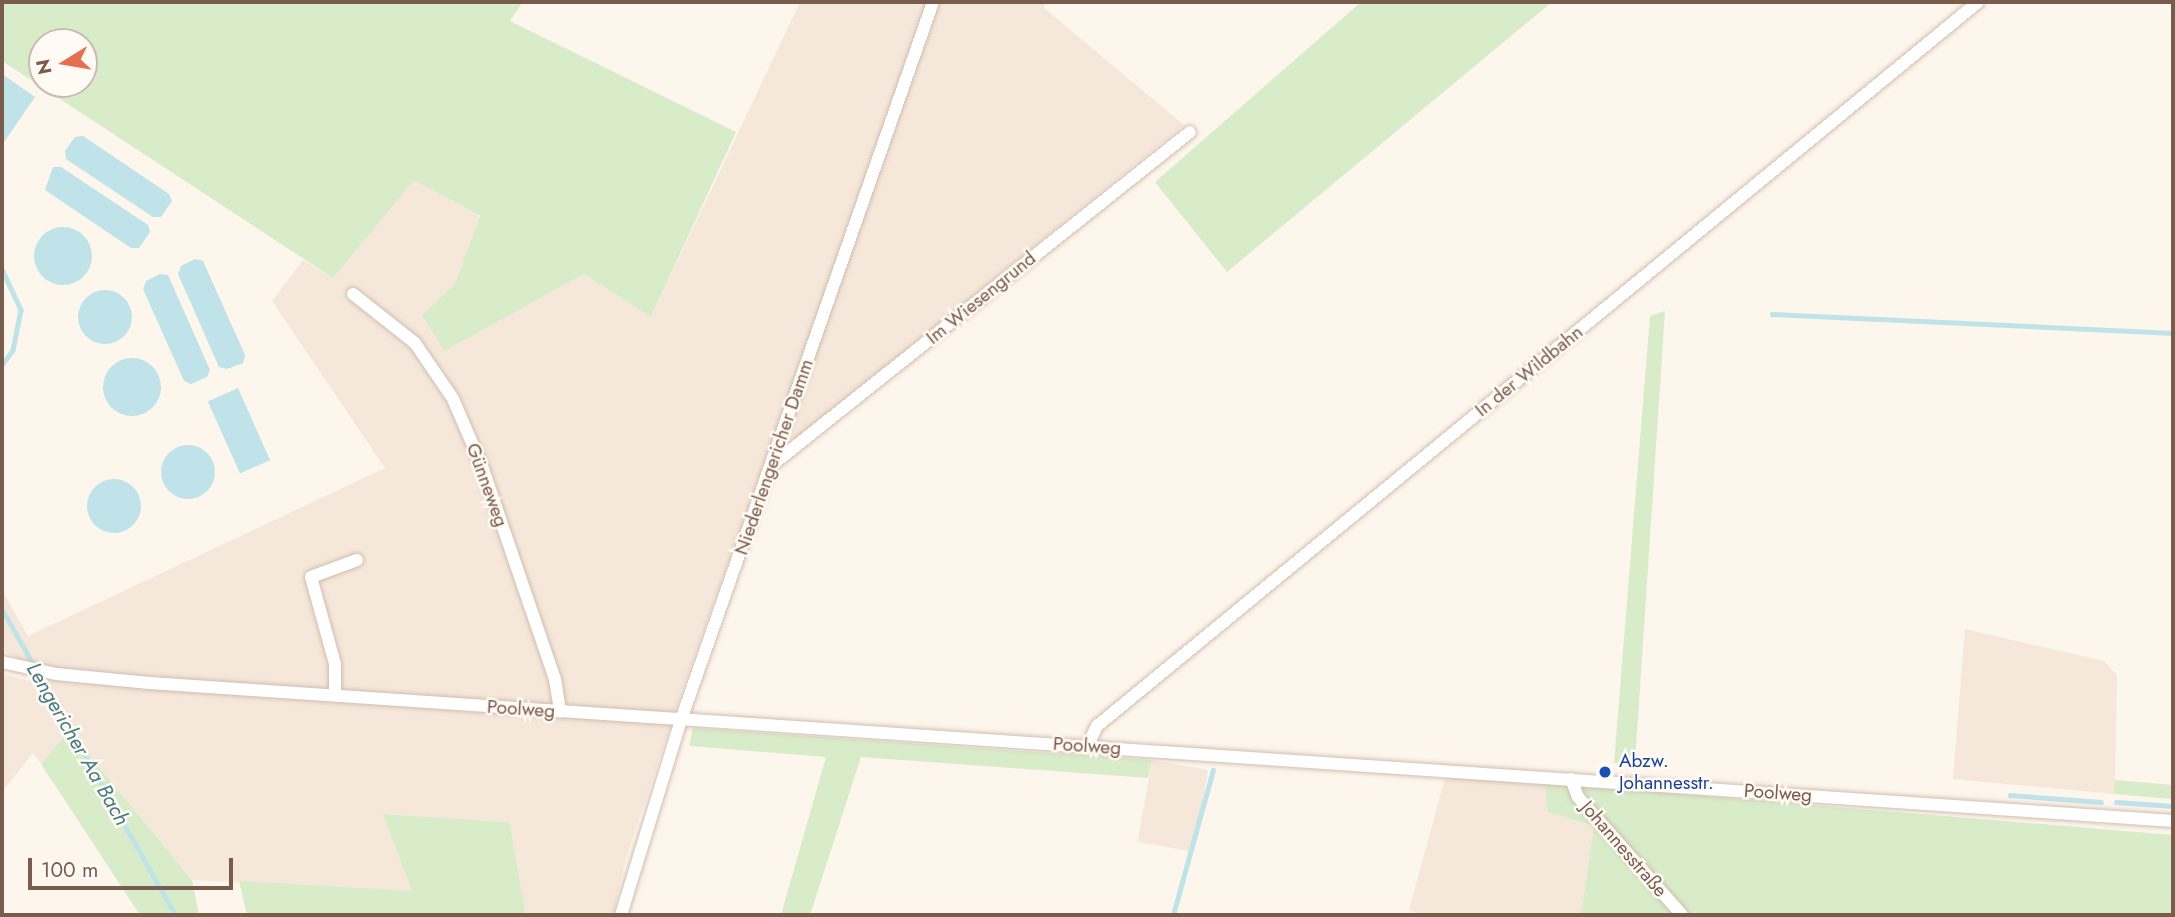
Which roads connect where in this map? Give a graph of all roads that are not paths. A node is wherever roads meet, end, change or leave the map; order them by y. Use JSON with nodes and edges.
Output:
{"nodes":[{"id":1,"x":933,"y":2,"type":"edge"},
{"id":2,"x":1978,"y":2,"type":"edge"},
{"id":3,"x":1191,"y":132,"type":"dead end"},
{"id":4,"x":353,"y":294,"type":"dead end"},
{"id":5,"x":771,"y":465,"type":"junction"},
{"id":6,"x":357,"y":560,"type":"dead end"},
{"id":7,"x":2,"y":662,"type":"edge"},
{"id":8,"x":335,"y":695,"type":"junction"},
{"id":9,"x":560,"y":712,"type":"junction"},
{"id":10,"x":681,"y":720,"type":"junction"},
{"id":11,"x":1088,"y":746,"type":"junction"},
{"id":12,"x":1571,"y":779,"type":"junction"},
{"id":13,"x":2173,"y":821,"type":"edge"},
{"id":14,"x":621,"y":915,"type":"edge"},
{"id":15,"x":1682,"y":915,"type":"edge"}],
"edges":[{"from":1,"to":5,"type":"street","name":"Niederlengericher Damm"},
{"from":2,"to":11,"type":"street","name":"In der Wildbahn"},
{"from":3,"to":5,"type":"street","name":"Im Wiesengrund"},
{"from":4,"to":9,"type":"street","name":"Günneweg"},
{"from":5,"to":10,"type":"street","name":"Niederlengericher Damm"},
{"from":6,"to":8,"type":"street"},
{"from":7,"to":8,"type":"street","name":"Poolweg"},
{"from":8,"to":9,"type":"street","name":"Poolweg"},
{"from":9,"to":10,"type":"street","name":"Poolweg"},
{"from":10,"to":11,"type":"street","name":"Poolweg"},
{"from":10,"to":14,"type":"street","name":"Niederlengericher Damm"},
{"from":11,"to":12,"type":"street","name":"Poolweg"},
{"from":12,"to":13,"type":"street","name":"Poolweg"},
{"from":12,"to":15,"type":"street","name":"Johannesstraße"}]}
